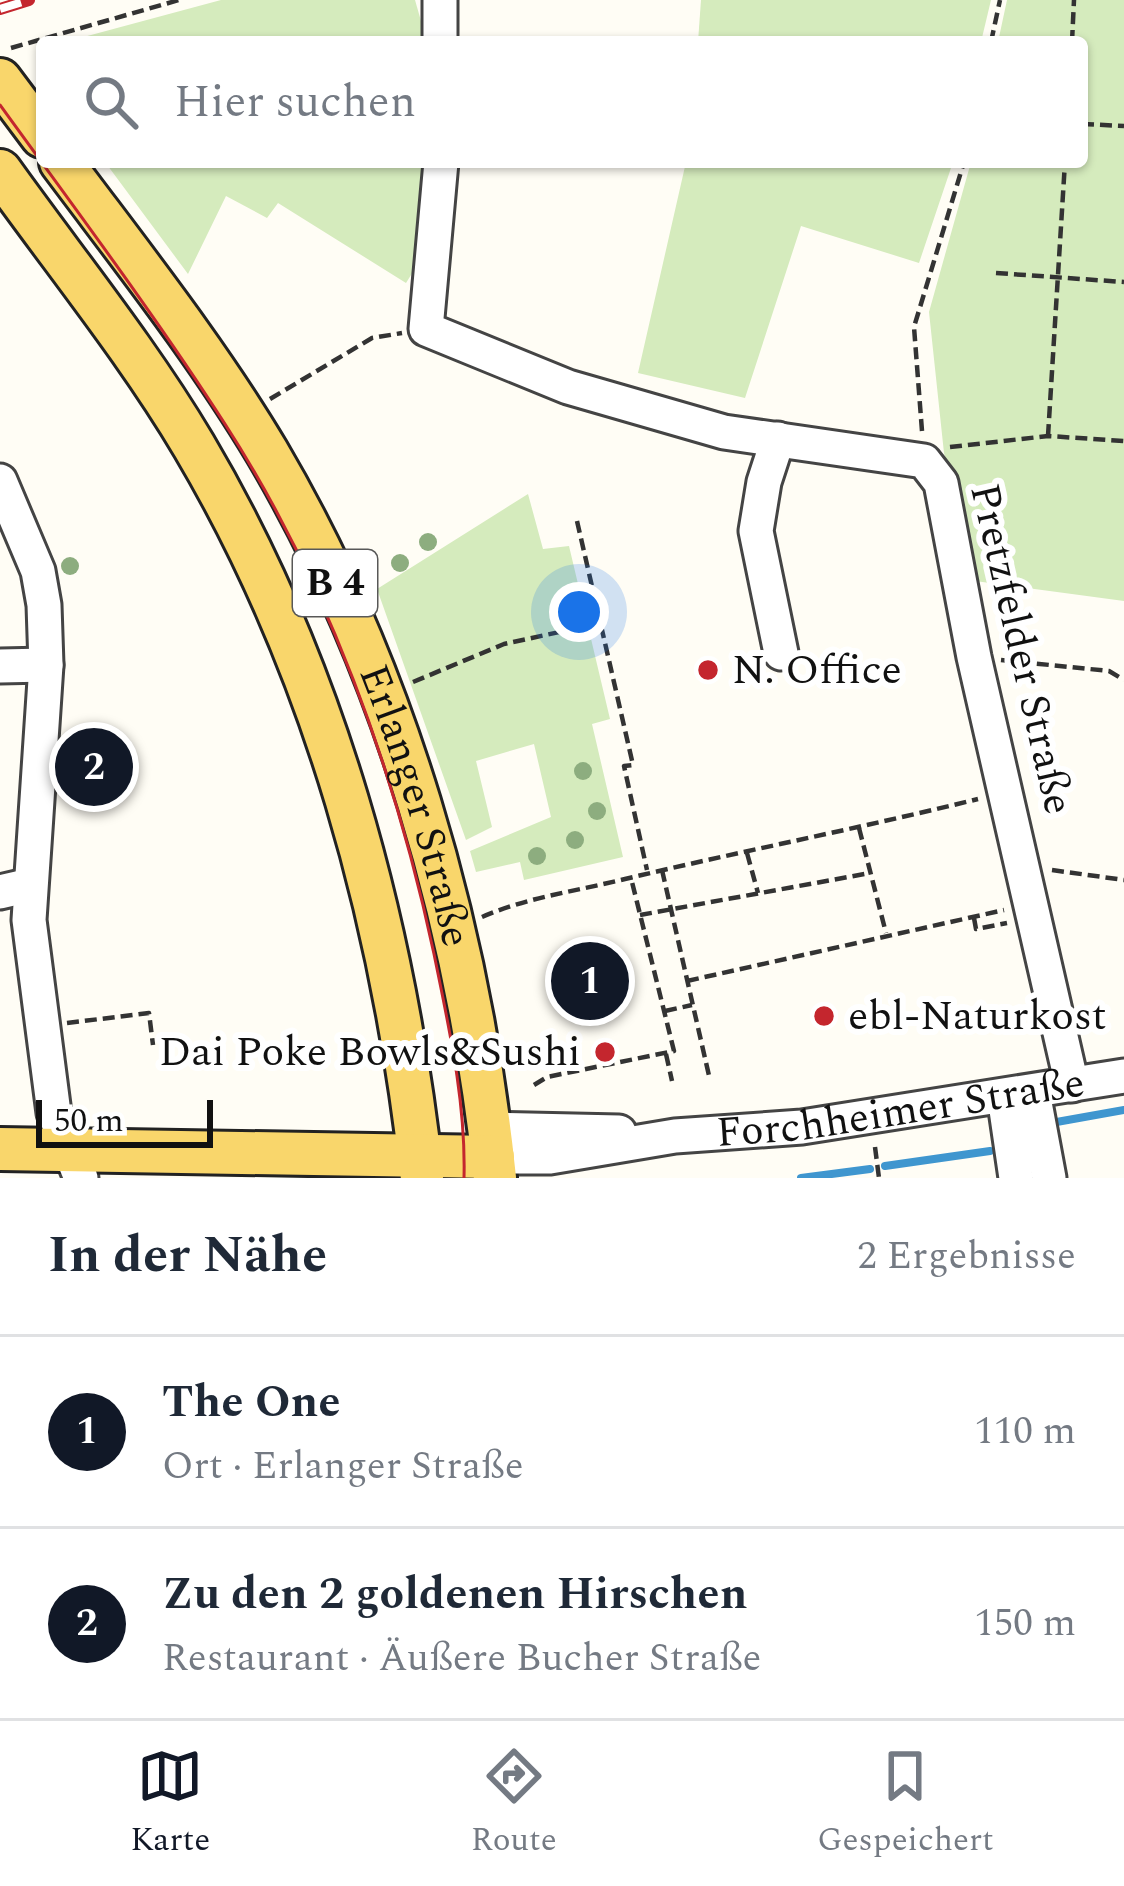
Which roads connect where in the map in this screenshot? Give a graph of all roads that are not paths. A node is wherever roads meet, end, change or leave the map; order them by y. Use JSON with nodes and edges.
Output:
{"nodes":[{"id":1,"x":440,"y":0,"type":"edge"},
{"id":2,"x":440,"y":36,"type":"edge"},
{"id":3,"x":4,"y":65,"type":"edge"},
{"id":4,"x":36,"y":125,"type":"edge"},
{"id":5,"x":66,"y":168,"type":"edge"},
{"id":6,"x":440,"y":168,"type":"edge"},
{"id":7,"x":0,"y":171,"type":"edge"},
{"id":8,"x":778,"y":440,"type":"junction"},
{"id":9,"x":0,"y":481,"type":"edge"},
{"id":10,"x":781,"y":653,"type":"dead end"},
{"id":11,"x":46,"y":664,"type":"junction"},
{"id":12,"x":0,"y":665,"type":"edge"},
{"id":13,"x":15,"y":889,"type":"edge"},
{"id":14,"x":1124,"y":1076,"type":"edge"},
{"id":15,"x":1072,"y":1085,"type":"junction"},
{"id":16,"x":1019,"y":1094,"type":"junction"},
{"id":17,"x":0,"y":1149,"type":"edge"},
{"id":18,"x":493,"y":1155,"type":"edge"},
{"id":19,"x":419,"y":1156,"type":"edge"},
{"id":20,"x":76,"y":1164,"type":"edge"},
{"id":21,"x":1016,"y":1178,"type":"edge"},
{"id":22,"x":1048,"y":1178,"type":"edge"}],
"edges":[{"from":1,"to":2,"type":"street"},
{"from":3,"to":4,"type":"main road"},
{"from":5,"to":18,"type":"main road","name":"Erlanger Straße","number":"B 4"},
{"from":6,"to":8,"type":"street","name":"Pretzfelder Straße"},
{"from":7,"to":19,"type":"main road","name":"Erlanger Straße","number":"B 4"},
{"from":8,"to":10,"type":"street"},
{"from":8,"to":15,"type":"street","name":"Pretzfelder Straße"},
{"from":9,"to":11,"type":"street"},
{"from":11,"to":12,"type":"street"},
{"from":11,"to":13,"type":"street"},
{"from":13,"to":20,"type":"street"},
{"from":14,"to":15,"type":"street","name":"Forchheimer Straße"},
{"from":15,"to":16,"type":"street","name":"Forchheimer Straße"},
{"from":16,"to":18,"type":"street","name":"Forchheimer Straße"},
{"from":16,"to":21,"type":"street"},
{"from":16,"to":22,"type":"street"},
{"from":17,"to":20,"type":"main road"},
{"from":18,"to":19,"type":"main road"},
{"from":19,"to":20,"type":"main road"}]}
